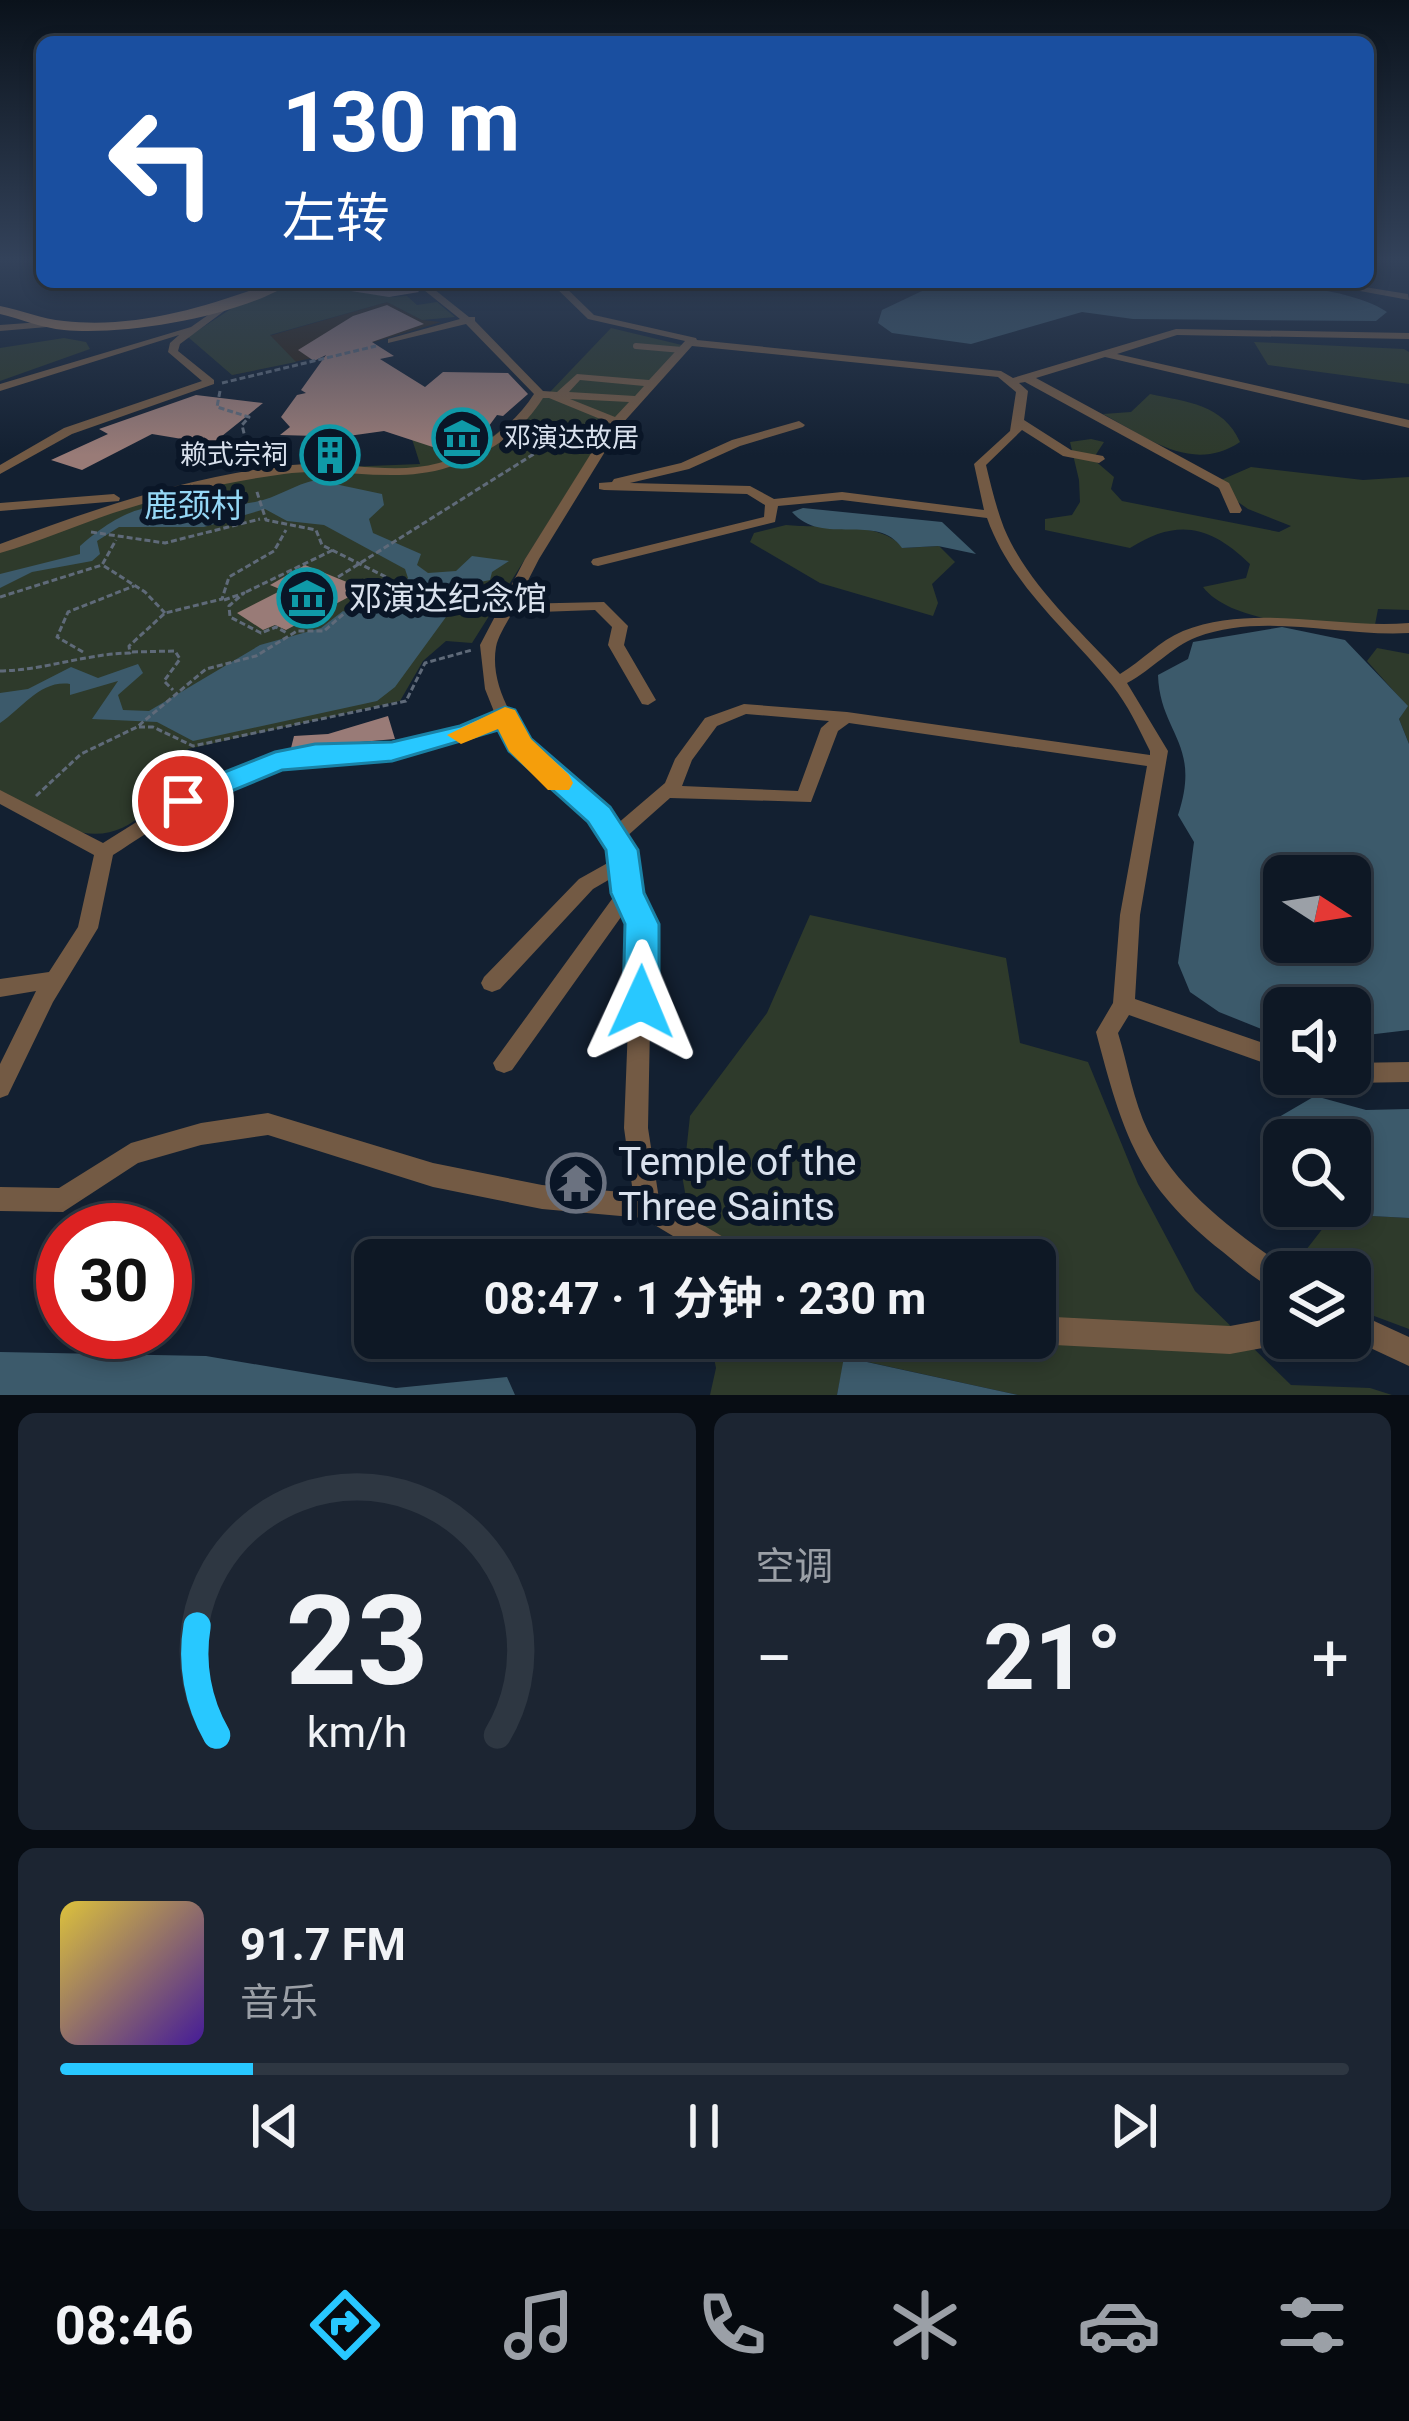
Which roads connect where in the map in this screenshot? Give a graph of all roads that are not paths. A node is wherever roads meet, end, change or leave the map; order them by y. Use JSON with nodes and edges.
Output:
{"nodes":[{"id":1,"x":54,"y":324,"type":"edge"},
{"id":2,"x":199,"y":324,"type":"edge"},
{"id":3,"x":452,"y":324,"type":"edge"},
{"id":4,"x":473,"y":324,"type":"edge"},
{"id":5,"x":624,"y":324,"type":"edge"},
{"id":6,"x":195,"y":327,"type":"junction"},
{"id":7,"x":0,"y":328,"type":"edge"},
{"id":8,"x":1408,"y":332,"type":"edge"},
{"id":9,"x":392,"y":341,"type":"road end"},
{"id":10,"x":131,"y":344,"type":"junction"},
{"id":11,"x":635,"y":346,"type":"dead end"},
{"id":12,"x":686,"y":346,"type":"junction"},
{"id":13,"x":1104,"y":354,"type":"junction"},
{"id":14,"x":1020,"y":379,"type":"junction"},
{"id":15,"x":648,"y":382,"type":"junction"},
{"id":16,"x":0,"y":388,"type":"edge"},
{"id":17,"x":552,"y":394,"type":"junction"},
{"id":18,"x":0,"y":399,"type":"edge"},
{"id":19,"x":636,"y":399,"type":"junction"},
{"id":20,"x":617,"y":422,"type":"junction"},
{"id":21,"x":1018,"y":422,"type":"junction"},
{"id":22,"x":1409,"y":424,"type":"edge"},
{"id":23,"x":800,"y":425,"type":"dead end"},
{"id":24,"x":1099,"y":459,"type":"dead end"},
{"id":25,"x":0,"y":470,"type":"edge"},
{"id":26,"x":604,"y":487,"type":"junction"},
{"id":27,"x":576,"y":491,"type":"junction"},
{"id":28,"x":139,"y":497,"type":"junction"},
{"id":29,"x":772,"y":502,"type":"junction"},
{"id":30,"x":0,"y":507,"type":"edge"},
{"id":31,"x":1235,"y":510,"type":"dead end"},
{"id":32,"x":988,"y":514,"type":"junction"},
{"id":33,"x":0,"y":549,"type":"edge"},
{"id":34,"x":598,"y":562,"type":"dead end"},
{"id":35,"x":505,"y":609,"type":"junction"},
{"id":36,"x":1409,"y":628,"type":"edge"},
{"id":37,"x":1118,"y":681,"type":"junction"},
{"id":38,"x":648,"y":700,"type":"dead end"},
{"id":39,"x":505,"y":716,"type":"junction"},
{"id":40,"x":847,"y":717,"type":"junction"},
{"id":41,"x":1157,"y":762,"type":"junction"},
{"id":42,"x":667,"y":792,"type":"junction"},
{"id":43,"x":0,"y":796,"type":"edge"},
{"id":44,"x":614,"y":837,"type":"junction"},
{"id":45,"x":104,"y":852,"type":"junction"},
{"id":46,"x":623,"y":863,"type":"junction"},
{"id":47,"x":627,"y":893,"type":"junction"},
{"id":48,"x":56,"y":980,"type":"junction"},
{"id":49,"x":492,"y":983,"type":"dead end"},
{"id":50,"x":0,"y":988,"type":"edge"},
{"id":51,"x":1124,"y":1004,"type":"junction"},
{"id":52,"x":1263,"y":1053,"type":"edge"},
{"id":53,"x":504,"y":1063,"type":"dead end"},
{"id":54,"x":1409,"y":1072,"type":"edge"},
{"id":55,"x":1371,"y":1073,"type":"edge"},
{"id":56,"x":0,"y":1088,"type":"edge"},
{"id":57,"x":0,"y":1199,"type":"edge"},
{"id":58,"x":647,"y":1206,"type":"junction"},
{"id":59,"x":703,"y":1239,"type":"edge"},
{"id":60,"x":1263,"y":1267,"type":"edge"},
{"id":61,"x":1056,"y":1331,"type":"edge"},
{"id":62,"x":1263,"y":1334,"type":"edge"},
{"id":63,"x":1371,"y":1334,"type":"edge"},
{"id":64,"x":1409,"y":1352,"type":"edge"}],
"edges":[{"from":1,"to":7,"type":"street"},
{"from":2,"to":6,"type":"street"},
{"from":3,"to":9,"type":"street"},
{"from":4,"to":17,"type":"street"},
{"from":5,"to":12,"type":"street"},
{"from":6,"to":10,"type":"street"},
{"from":6,"to":25,"type":"street"},
{"from":8,"to":13,"type":"street"},
{"from":10,"to":16,"type":"street"},
{"from":10,"to":18,"type":"street"},
{"from":11,"to":12,"type":"lane"},
{"from":12,"to":14,"type":"street"},
{"from":12,"to":15,"type":"street"},
{"from":13,"to":14,"type":"street"},
{"from":13,"to":22,"type":"street"},
{"from":14,"to":21,"type":"street"},
{"from":14,"to":31,"type":"street"},
{"from":15,"to":17,"type":"street"},
{"from":15,"to":19,"type":"street"},
{"from":17,"to":19,"type":"street"},
{"from":17,"to":20,"type":"street"},
{"from":17,"to":28,"type":"street"},
{"from":19,"to":20,"type":"street"},
{"from":20,"to":27,"type":"street"},
{"from":21,"to":24,"type":"street"},
{"from":21,"to":32,"type":"street"},
{"from":23,"to":26,"type":"street"},
{"from":26,"to":27,"type":"street"},
{"from":26,"to":29,"type":"street"},
{"from":27,"to":35,"type":"street"},
{"from":28,"to":30,"type":"street"},
{"from":28,"to":33,"type":"street"},
{"from":29,"to":32,"type":"street"},
{"from":29,"to":34,"type":"street"},
{"from":32,"to":37,"type":"street"},
{"from":35,"to":38,"type":"street"},
{"from":35,"to":39,"type":"street"},
{"from":36,"to":37,"type":"street"},
{"from":37,"to":41,"type":"street"},
{"from":39,"to":44,"type":"street"},
{"from":39,"to":45,"type":"street"},
{"from":40,"to":41,"type":"street"},
{"from":40,"to":42,"type":"street"},
{"from":40,"to":42,"type":"street"},
{"from":41,"to":51,"type":"street"},
{"from":42,"to":44,"type":"street"},
{"from":43,"to":45,"type":"street"},
{"from":44,"to":46,"type":"street"},
{"from":45,"to":48,"type":"street"},
{"from":46,"to":47,"type":"street"},
{"from":46,"to":49,"type":"street"},
{"from":47,"to":53,"type":"street"},
{"from":47,"to":58,"type":"street"},
{"from":48,"to":50,"type":"street"},
{"from":48,"to":56,"type":"street"},
{"from":51,"to":52,"type":"street"},
{"from":51,"to":60,"type":"street"},
{"from":54,"to":55,"type":"street"},
{"from":57,"to":58,"type":"street"},
{"from":58,"to":59,"type":"street"},
{"from":61,"to":62,"type":"street"},
{"from":63,"to":64,"type":"street"}]}
